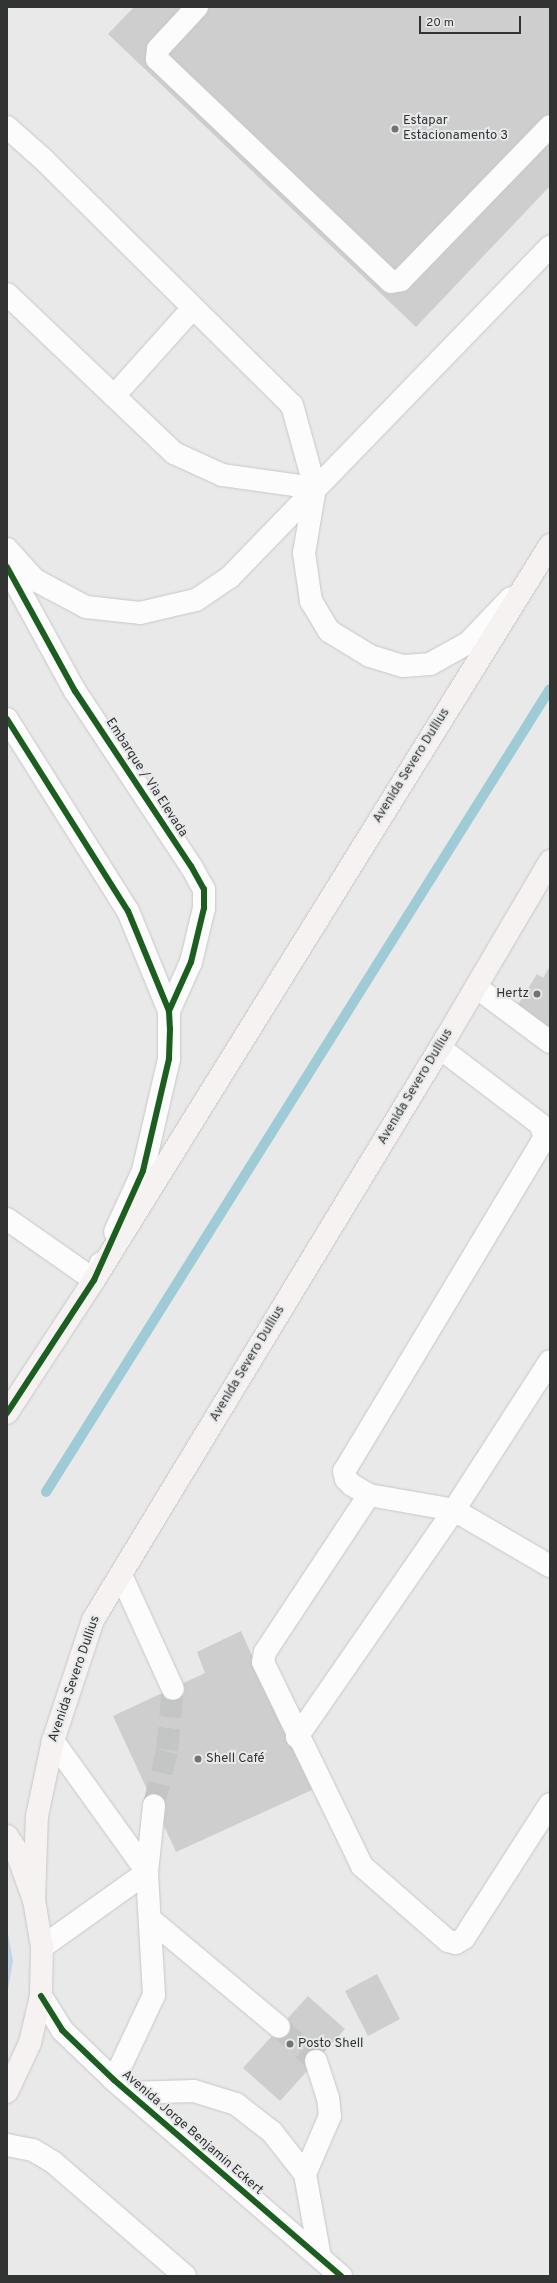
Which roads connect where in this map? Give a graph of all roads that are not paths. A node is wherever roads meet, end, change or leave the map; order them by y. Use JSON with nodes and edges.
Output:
{"nodes":[{"id":1,"x":197,"y":7,"type":"edge"},
{"id":2,"x":550,"y":126,"type":"edge"},
{"id":3,"x":7,"y":127,"type":"edge"},
{"id":4,"x":550,"y":248,"type":"edge"},
{"id":5,"x":7,"y":294,"type":"edge"},
{"id":6,"x":192,"y":308,"type":"junction"},
{"id":7,"x":114,"y":396,"type":"junction"},
{"id":8,"x":315,"y":488,"type":"junction"},
{"id":9,"x":550,"y":545,"type":"edge"},
{"id":10,"x":7,"y":549,"type":"edge"},
{"id":11,"x":7,"y":567,"type":"edge"},
{"id":12,"x":523,"y":586,"type":"junction"},
{"id":13,"x":7,"y":719,"type":"edge"},
{"id":14,"x":550,"y":861,"type":"edge"},
{"id":15,"x":476,"y":987,"type":"junction"},
{"id":16,"x":169,"y":1012,"type":"junction"},
{"id":17,"x":550,"y":1042,"type":"edge"},
{"id":18,"x":440,"y":1048,"type":"junction"},
{"id":19,"x":7,"y":1219,"type":"edge"},
{"id":20,"x":94,"y":1280,"type":"junction"},
{"id":21,"x":550,"y":1361,"type":"edge"},
{"id":22,"x":7,"y":1414,"type":"edge"},
{"id":23,"x":369,"y":1495,"type":"junction"},
{"id":24,"x":454,"y":1510,"type":"junction"},
{"id":25,"x":550,"y":1566,"type":"edge"},
{"id":26,"x":120,"y":1575,"type":"junction"},
{"id":27,"x":172,"y":1689,"type":"tunnel mouth"},
{"id":28,"x":297,"y":1737,"type":"junction"},
{"id":29,"x":53,"y":1741,"type":"junction"},
{"id":30,"x":550,"y":1804,"type":"edge"},
{"id":31,"x":154,"y":1805,"type":"tunnel mouth"},
{"id":32,"x":7,"y":1836,"type":"edge"},
{"id":33,"x":147,"y":1872,"type":"junction"},
{"id":34,"x":34,"y":1900,"type":"junction"},
{"id":35,"x":150,"y":1919,"type":"junction"},
{"id":36,"x":42,"y":1947,"type":"junction"},
{"id":37,"x":40,"y":1996,"type":"junction"},
{"id":38,"x":280,"y":2028,"type":"tunnel mouth"},
{"id":39,"x":316,"y":2061,"type":"tunnel mouth"},
{"id":40,"x":121,"y":2087,"type":"junction"},
{"id":41,"x":7,"y":2092,"type":"edge"},
{"id":42,"x":7,"y":2145,"type":"edge"},
{"id":43,"x":305,"y":2174,"type":"junction"},
{"id":44,"x":320,"y":2257,"type":"junction"},
{"id":45,"x":185,"y":2276,"type":"edge"},
{"id":46,"x":341,"y":2276,"type":"edge"}],
"edges":[{"from":1,"to":2,"type":"street"},
{"from":3,"to":6,"type":"street"},
{"from":4,"to":8,"type":"street"},
{"from":5,"to":7,"type":"street"},
{"from":6,"to":7,"type":"street"},
{"from":6,"to":8,"type":"street"},
{"from":7,"to":8,"type":"street"},
{"from":8,"to":10,"type":"street"},
{"from":8,"to":12,"type":"street"},
{"from":9,"to":12,"type":"main road","name":"Avenida Severo Dullius"},
{"from":11,"to":16,"type":"street","name":"Embarque / Via Elevada"},
{"from":12,"to":20,"type":"main road","name":"Avenida Severo Dullius"},
{"from":13,"to":16,"type":"street"},
{"from":14,"to":15,"type":"main road","name":"Avenida Severo Dullius"},
{"from":15,"to":17,"type":"street"},
{"from":15,"to":18,"type":"main road","name":"Avenida Severo Dullius"},
{"from":16,"to":20,"type":"street"},
{"from":18,"to":23,"type":"street"},
{"from":18,"to":26,"type":"main road","name":"Avenida Severo Dullius"},
{"from":19,"to":20,"type":"street"},
{"from":20,"to":22,"type":"main road","name":"Avenida Severo Dullius"},
{"from":21,"to":24,"type":"street"},
{"from":23,"to":24,"type":"street"},
{"from":23,"to":28,"type":"street"},
{"from":24,"to":25,"type":"street"},
{"from":24,"to":28,"type":"street"},
{"from":26,"to":27,"type":"street"},
{"from":26,"to":29,"type":"main road","name":"Avenida Severo Dullius"},
{"from":28,"to":30,"type":"street"},
{"from":29,"to":33,"type":"street"},
{"from":29,"to":34,"type":"main road","name":"Avenida Severo Dullius"},
{"from":31,"to":33,"type":"street"},
{"from":32,"to":34,"type":"main road"},
{"from":33,"to":35,"type":"street"},
{"from":33,"to":36,"type":"street"},
{"from":34,"to":36,"type":"main road"},
{"from":35,"to":38,"type":"street"},
{"from":35,"to":40,"type":"street"},
{"from":36,"to":37,"type":"main road"},
{"from":37,"to":40,"type":"street","name":"Avenida Jorge Benjamin Eckert"},
{"from":37,"to":41,"type":"main road"},
{"from":39,"to":43,"type":"street"},
{"from":40,"to":43,"type":"street"},
{"from":40,"to":44,"type":"street","name":"Avenida Jorge Benjamin Eckert"},
{"from":42,"to":45,"type":"street"},
{"from":43,"to":44,"type":"street"},
{"from":44,"to":46,"type":"street","name":"Avenida Jorge Benjamin Eckert"}]}
